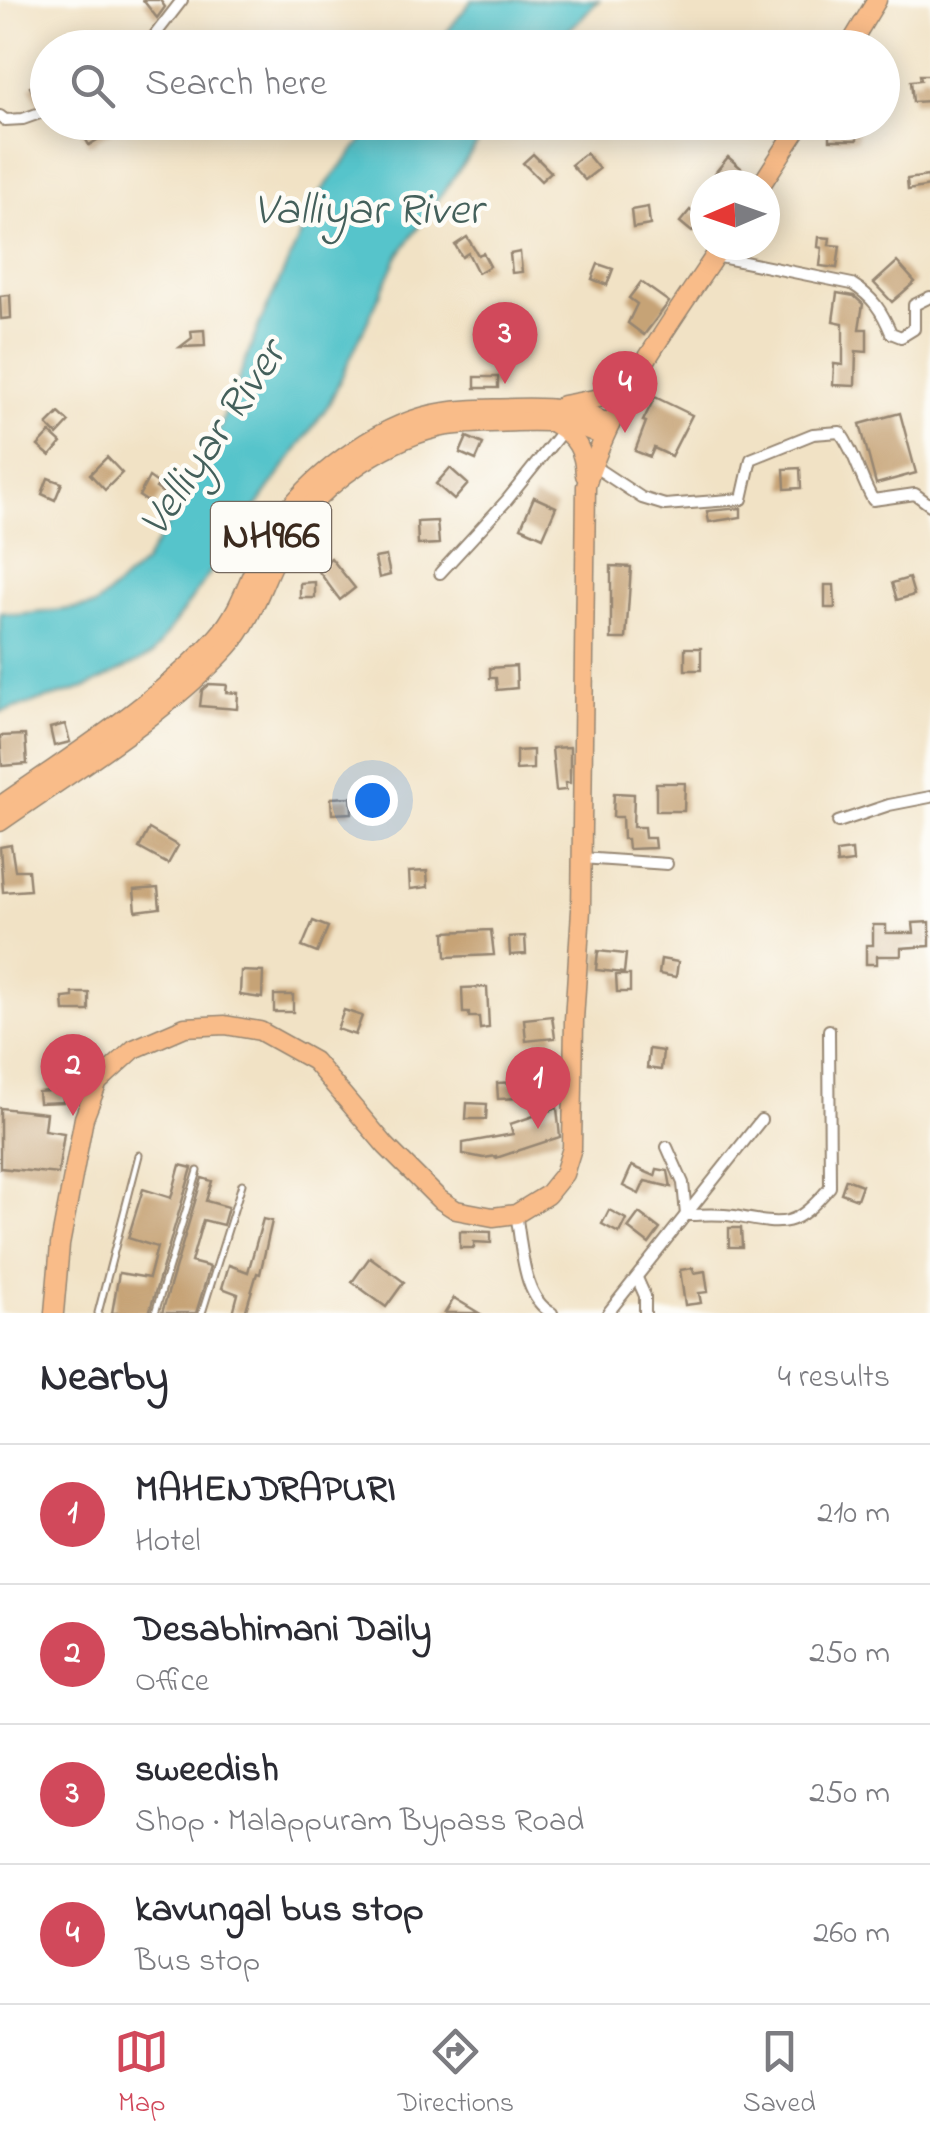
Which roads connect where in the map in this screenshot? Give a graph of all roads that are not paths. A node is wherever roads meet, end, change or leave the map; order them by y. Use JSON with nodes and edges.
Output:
{"nodes":[{"id":1,"x":182,"y":0,"type":"edge"},
{"id":2,"x":877,"y":0,"type":"edge"},
{"id":3,"x":159,"y":30,"type":"edge"},
{"id":4,"x":859,"y":30,"type":"edge"},
{"id":5,"x":0,"y":116,"type":"edge"},
{"id":6,"x":30,"y":116,"type":"edge"},
{"id":7,"x":790,"y":140,"type":"edge"},
{"id":8,"x":771,"y":170,"type":"edge"},
{"id":9,"x":713,"y":260,"type":"edge"},
{"id":10,"x":755,"y":260,"type":"edge"},
{"id":11,"x":930,"y":297,"type":"edge"},
{"id":12,"x":626,"y":393,"type":"junction"},
{"id":13,"x":555,"y":419,"type":"junction"},
{"id":14,"x":607,"y":431,"type":"junction"},
{"id":15,"x":592,"y":465,"type":"junction"},
{"id":16,"x":586,"y":486,"type":"junction"},
{"id":17,"x":930,"y":505,"type":"edge"},
{"id":18,"x":440,"y":573,"type":"dead end"},
{"id":19,"x":930,"y":797,"type":"edge"},
{"id":20,"x":0,"y":806,"type":"edge"},
{"id":21,"x":0,"y":822,"type":"edge"},
{"id":22,"x":838,"y":822,"type":"dead end"},
{"id":23,"x":581,"y":858,"type":"junction"},
{"id":24,"x":667,"y":864,"type":"dead end"},
{"id":25,"x":829,"y":1030,"type":"dead end"},
{"id":26,"x":761,"y":1120,"type":"dead end"},
{"id":27,"x":667,"y":1148,"type":"dead end"},
{"id":28,"x":139,"y":1155,"type":"dead end"},
{"id":29,"x":198,"y":1171,"type":"dead end"},
{"id":30,"x":242,"y":1184,"type":"dead end"},
{"id":31,"x":516,"y":1214,"type":"junction"},
{"id":32,"x":686,"y":1215,"type":"junction"},
{"id":33,"x":636,"y":1278,"type":"junction"},
{"id":34,"x":54,"y":1313,"type":"edge"},
{"id":35,"x":98,"y":1313,"type":"edge"},
{"id":36,"x":155,"y":1313,"type":"edge"},
{"id":37,"x":202,"y":1313,"type":"edge"},
{"id":38,"x":552,"y":1313,"type":"edge"},
{"id":39,"x":608,"y":1313,"type":"edge"},
{"id":40,"x":645,"y":1313,"type":"edge"}],
"edges":[{"from":1,"to":3,"type":"street"},
{"from":2,"to":4,"type":"highway"},
{"from":5,"to":6,"type":"street"},
{"from":7,"to":8,"type":"highway"},
{"from":9,"to":12,"type":"highway"},
{"from":10,"to":11,"type":"street"},
{"from":12,"to":13,"type":"highway","number":"NH966"},
{"from":12,"to":14,"type":"highway"},
{"from":13,"to":14,"type":"highway","number":"NH966"},
{"from":13,"to":16,"type":"highway"},
{"from":13,"to":18,"type":"street"},
{"from":13,"to":20,"type":"highway","number":"NH966"},
{"from":13,"to":21,"type":"highway","number":"NH966"},
{"from":14,"to":15,"type":"highway"},
{"from":15,"to":16,"type":"highway"},
{"from":15,"to":17,"type":"street"},
{"from":16,"to":23,"type":"highway"},
{"from":19,"to":22,"type":"street"},
{"from":23,"to":24,"type":"street"},
{"from":23,"to":31,"type":"highway"},
{"from":25,"to":32,"type":"street"},
{"from":26,"to":32,"type":"street"},
{"from":27,"to":32,"type":"street"},
{"from":28,"to":35,"type":"lane"},
{"from":29,"to":36,"type":"lane"},
{"from":30,"to":37,"type":"lane"},
{"from":31,"to":34,"type":"highway"},
{"from":31,"to":38,"type":"street"},
{"from":32,"to":33,"type":"street"},
{"from":33,"to":39,"type":"street"},
{"from":33,"to":40,"type":"street"}]}
